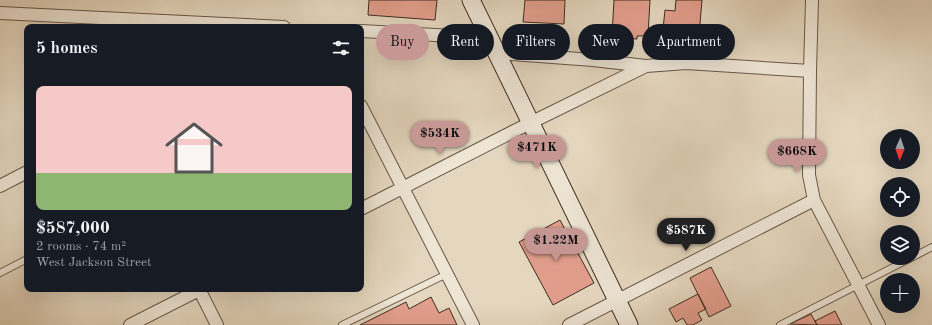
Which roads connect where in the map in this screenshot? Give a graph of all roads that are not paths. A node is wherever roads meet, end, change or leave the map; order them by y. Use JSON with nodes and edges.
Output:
{"nodes":[{"id":1,"x":471,"y":0,"type":"edge"},
{"id":2,"x":812,"y":0,"type":"edge"},
{"id":3,"x":0,"y":13,"type":"edge"},
{"id":4,"x":70,"y":22,"type":"edge"},
{"id":5,"x":156,"y":24,"type":"edge"},
{"id":6,"x":483,"y":24,"type":"edge"},
{"id":7,"x":364,"y":31,"type":"edge"},
{"id":8,"x":437,"y":35,"type":"edge"},
{"id":9,"x":494,"y":46,"type":"edge"},
{"id":10,"x":498,"y":53,"type":"junction"},
{"id":11,"x":646,"y":66,"type":"junction"},
{"id":12,"x":810,"y":71,"type":"junction"},
{"id":13,"x":364,"y":112,"type":"edge"},
{"id":14,"x":530,"y":123,"type":"junction"},
{"id":15,"x":24,"y":174,"type":"edge"},
{"id":16,"x":0,"y":186,"type":"edge"},
{"id":17,"x":403,"y":188,"type":"junction"},
{"id":18,"x":814,"y":200,"type":"junction"},
{"id":19,"x":364,"y":208,"type":"edge"},
{"id":20,"x":932,"y":247,"type":"edge"},
{"id":21,"x":920,"y":253,"type":"edge"},
{"id":22,"x":24,"y":261,"type":"edge"},
{"id":23,"x":897,"y":265,"type":"edge"},
{"id":24,"x":0,"y":273,"type":"edge"},
{"id":25,"x":447,"y":274,"type":"junction"},
{"id":26,"x":859,"y":286,"type":"junction"},
{"id":27,"x":194,"y":292,"type":"edge"},
{"id":28,"x":201,"y":292,"type":"edge"},
{"id":29,"x":618,"y":301,"type":"junction"},
{"id":30,"x":130,"y":325,"type":"edge"},
{"id":31,"x":217,"y":325,"type":"edge"},
{"id":32,"x":342,"y":325,"type":"edge"},
{"id":33,"x":473,"y":325,"type":"edge"},
{"id":34,"x":569,"y":325,"type":"edge"},
{"id":35,"x":630,"y":325,"type":"edge"},
{"id":36,"x":780,"y":325,"type":"edge"},
{"id":37,"x":879,"y":325,"type":"edge"}],
"edges":[{"from":1,"to":6,"type":"main road"},
{"from":2,"to":12,"type":"street"},
{"from":3,"to":4,"type":"street"},
{"from":4,"to":5,"type":"street"},
{"from":7,"to":8,"type":"street"},
{"from":9,"to":10,"type":"main road"},
{"from":10,"to":11,"type":"street"},
{"from":10,"to":14,"type":"main road"},
{"from":11,"to":12,"type":"street"},
{"from":11,"to":14,"type":"street"},
{"from":12,"to":18,"type":"street"},
{"from":13,"to":17,"type":"street"},
{"from":14,"to":17,"type":"street"},
{"from":14,"to":29,"type":"main road"},
{"from":15,"to":16,"type":"street"},
{"from":17,"to":19,"type":"street"},
{"from":17,"to":25,"type":"street"},
{"from":18,"to":26,"type":"street"},
{"from":18,"to":29,"type":"street"},
{"from":20,"to":21,"type":"lane"},
{"from":22,"to":24,"type":"lane"},
{"from":23,"to":26,"type":"lane"},
{"from":25,"to":32,"type":"lane"},
{"from":25,"to":33,"type":"street"},
{"from":26,"to":36,"type":"lane"},
{"from":26,"to":37,"type":"street"},
{"from":27,"to":30,"type":"street"},
{"from":28,"to":31,"type":"street"},
{"from":29,"to":34,"type":"street"},
{"from":29,"to":35,"type":"main road"}]}
